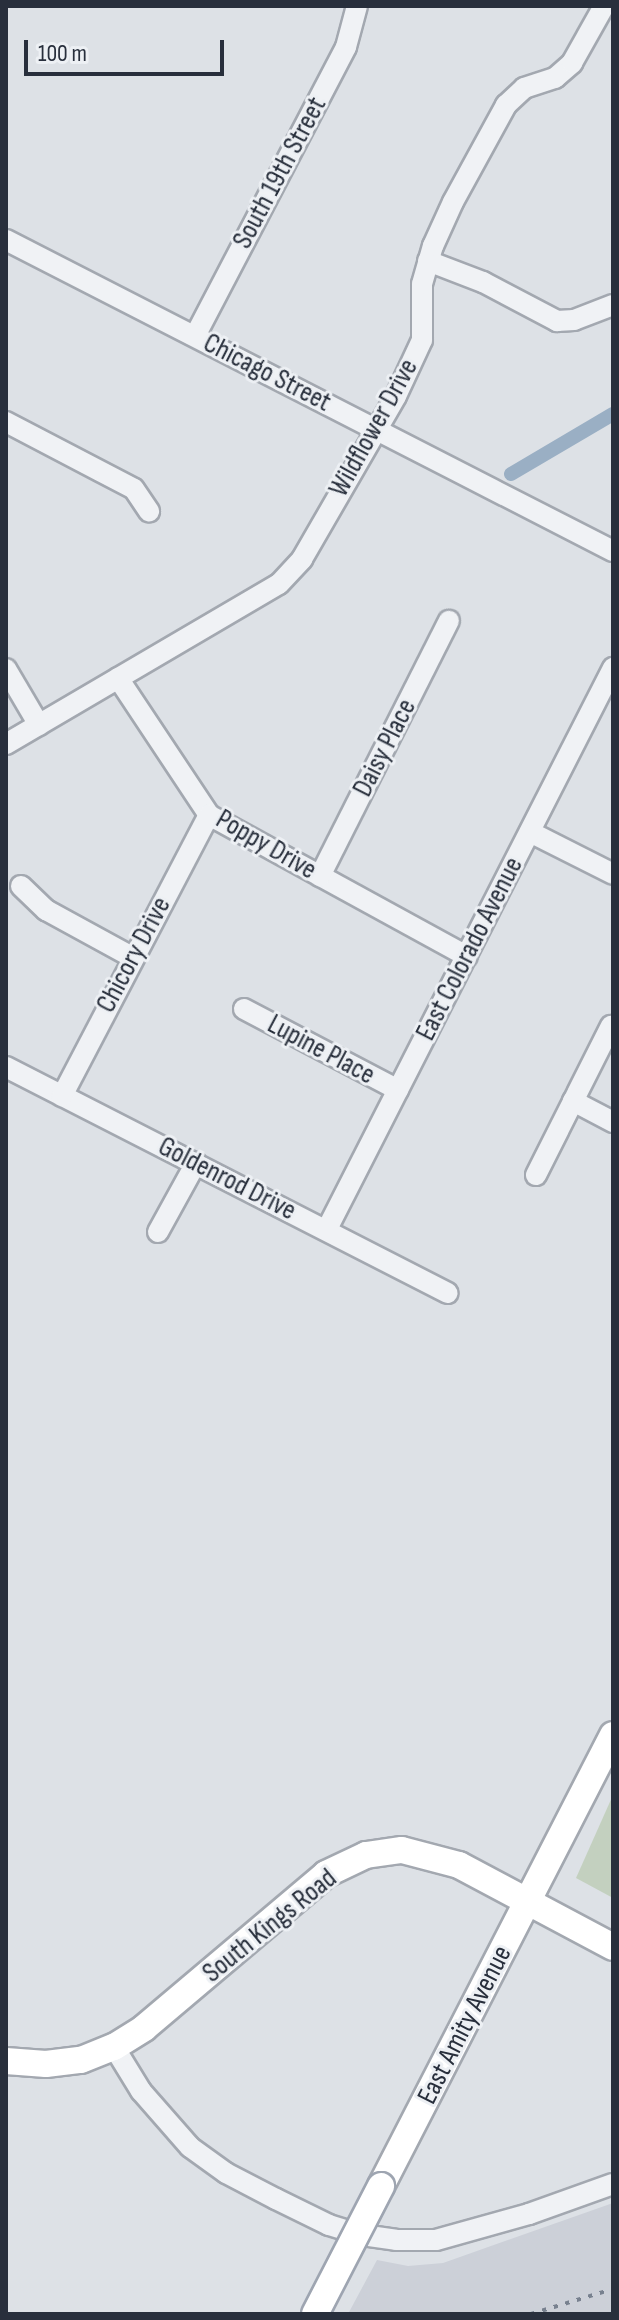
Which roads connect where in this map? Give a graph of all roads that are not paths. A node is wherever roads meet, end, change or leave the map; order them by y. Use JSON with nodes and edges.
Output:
{"nodes":[{"id":1,"x":357,"y":6,"type":"edge"},
{"id":2,"x":604,"y":6,"type":"edge"},
{"id":3,"x":8,"y":246,"type":"edge"},
{"id":4,"x":428,"y":261,"type":"junction"},
{"id":5,"x":613,"y":305,"type":"edge"},
{"id":6,"x":195,"y":336,"type":"junction"},
{"id":7,"x":6,"y":422,"type":"edge"},
{"id":8,"x":376,"y":429,"type":"junction"},
{"id":9,"x":149,"y":511,"type":"dead end"},
{"id":10,"x":613,"y":551,"type":"edge"},
{"id":11,"x":449,"y":621,"type":"dead end"},
{"id":12,"x":613,"y":668,"type":"edge"},
{"id":13,"x":6,"y":669,"type":"edge"},
{"id":14,"x":118,"y":678,"type":"junction"},
{"id":15,"x":39,"y":725,"type":"junction"},
{"id":16,"x":6,"y":744,"type":"edge"},
{"id":17,"x":209,"y":815,"type":"junction"},
{"id":18,"x":530,"y":832,"type":"junction"},
{"id":19,"x":613,"y":874,"type":"edge"},
{"id":20,"x":320,"y":876,"type":"junction"},
{"id":21,"x":21,"y":886,"type":"dead end"},
{"id":22,"x":467,"y":956,"type":"junction"},
{"id":23,"x":132,"y":957,"type":"junction"},
{"id":24,"x":244,"y":1009,"type":"dead end"},
{"id":25,"x":611,"y":1026,"type":"dead end"},
{"id":26,"x":6,"y":1067,"type":"edge"},
{"id":27,"x":398,"y":1090,"type":"junction"},
{"id":28,"x":62,"y":1096,"type":"junction"},
{"id":29,"x":573,"y":1101,"type":"junction"},
{"id":30,"x":613,"y":1122,"type":"edge"},
{"id":31,"x":196,"y":1163,"type":"junction"},
{"id":32,"x":536,"y":1175,"type":"dead end"},
{"id":33,"x":327,"y":1229,"type":"junction"},
{"id":34,"x":158,"y":1232,"type":"dead end"},
{"id":35,"x":448,"y":1293,"type":"dead end"},
{"id":36,"x":613,"y":1735,"type":"edge"},
{"id":37,"x":529,"y":1901,"type":"junction"},
{"id":38,"x":613,"y":1947,"type":"edge"},
{"id":39,"x":114,"y":2047,"type":"junction"},
{"id":40,"x":6,"y":2061,"type":"edge"},
{"id":41,"x":613,"y":2184,"type":"edge"},
{"id":42,"x":315,"y":2314,"type":"edge"}],
"edges":[{"from":1,"to":6,"type":"street","name":"South 19th Street"},
{"from":2,"to":4,"type":"street","name":"Wildflower Drive"},
{"from":3,"to":6,"type":"street","name":"Chicago Street"},
{"from":4,"to":5,"type":"street"},
{"from":4,"to":8,"type":"street","name":"Wildflower Drive"},
{"from":6,"to":8,"type":"street","name":"Chicago Street"},
{"from":7,"to":9,"type":"street"},
{"from":8,"to":10,"type":"street","name":"Chicago Street"},
{"from":8,"to":14,"type":"street","name":"Wildflower Drive"},
{"from":11,"to":20,"type":"street","name":"Daisy Place"},
{"from":12,"to":18,"type":"street","name":"East Colorado Avenue"},
{"from":13,"to":15,"type":"street"},
{"from":14,"to":15,"type":"street","name":"Wildflower Drive"},
{"from":14,"to":17,"type":"street","name":"Poppy Drive"},
{"from":15,"to":16,"type":"street","name":"Wildflower Drive"},
{"from":17,"to":20,"type":"street","name":"Poppy Drive"},
{"from":17,"to":23,"type":"street","name":"Chicory Drive"},
{"from":18,"to":19,"type":"street"},
{"from":18,"to":22,"type":"street","name":"East Colorado Avenue"},
{"from":20,"to":22,"type":"street","name":"Poppy Drive"},
{"from":21,"to":23,"type":"street"},
{"from":22,"to":27,"type":"street","name":"East Colorado Avenue"},
{"from":23,"to":28,"type":"street","name":"Chicory Drive"},
{"from":24,"to":27,"type":"street","name":"Lupine Place"},
{"from":25,"to":29,"type":"street"},
{"from":26,"to":28,"type":"street","name":"Goldenrod Drive"},
{"from":27,"to":33,"type":"street","name":"East Colorado Avenue"},
{"from":28,"to":31,"type":"street","name":"Goldenrod Drive"},
{"from":29,"to":30,"type":"street"},
{"from":29,"to":32,"type":"street"},
{"from":31,"to":33,"type":"street","name":"Goldenrod Drive"},
{"from":31,"to":34,"type":"street"},
{"from":33,"to":35,"type":"street","name":"Goldenrod Drive"},
{"from":36,"to":37,"type":"main road","name":"East Amity Avenue"},
{"from":37,"to":38,"type":"main road","name":"South Kings Road"},
{"from":37,"to":39,"type":"main road","name":"South Kings Road"},
{"from":37,"to":42,"type":"main road","name":"East Amity Avenue","bridge":true},
{"from":39,"to":40,"type":"main road","name":"South Kings Road"},
{"from":39,"to":41,"type":"street"}]}
